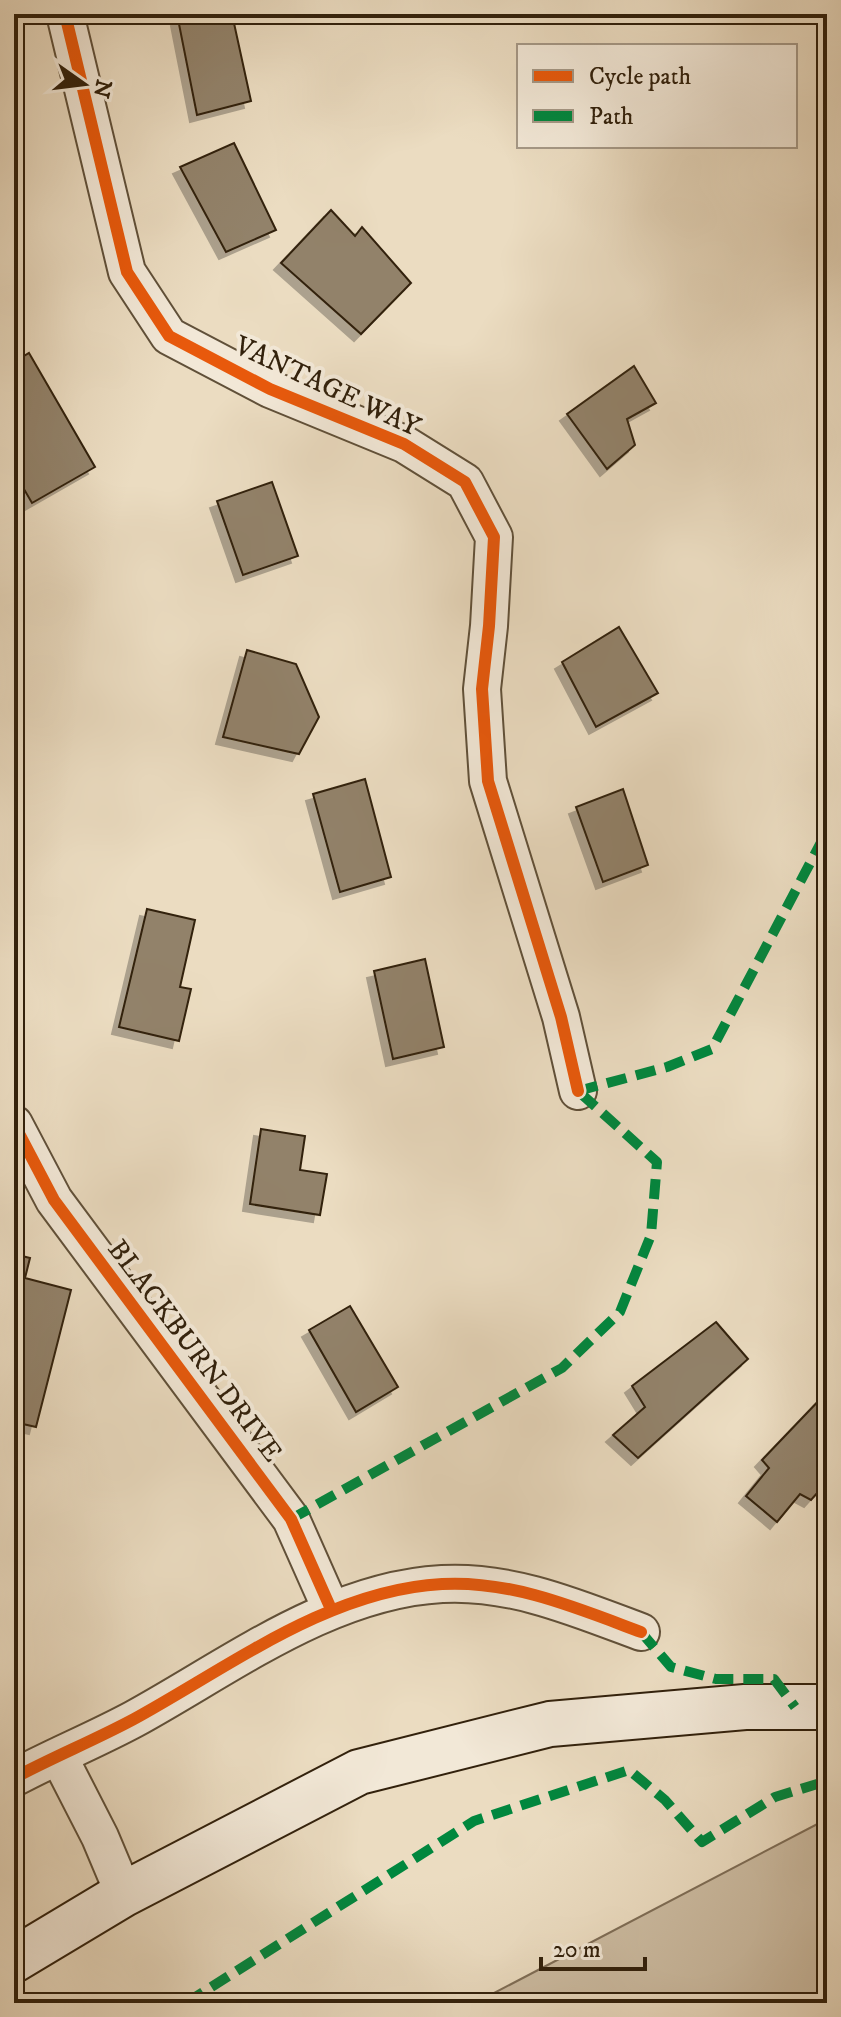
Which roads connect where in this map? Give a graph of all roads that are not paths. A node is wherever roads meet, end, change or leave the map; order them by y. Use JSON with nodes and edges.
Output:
{"nodes":[{"id":1,"x":65,"y":14,"type":"edge"},
{"id":2,"x":578,"y":1091,"type":"dead end"},
{"id":3,"x":14,"y":1124,"type":"edge"},
{"id":4,"x":331,"y":1609,"type":"junction"},
{"id":5,"x":641,"y":1632,"type":"dead end"},
{"id":6,"x":827,"y":1707,"type":"edge"},
{"id":7,"x":59,"y":1757,"type":"junction"},
{"id":8,"x":14,"y":1778,"type":"edge"},
{"id":9,"x":124,"y":1894,"type":"junction"},
{"id":10,"x":14,"y":1960,"type":"edge"}],
"edges":[{"from":1,"to":2,"type":"street","name":"VANTAGE WAY"},
{"from":3,"to":4,"type":"street","name":"BLACKBURN DRIVE"},
{"from":4,"to":5,"type":"street"},
{"from":4,"to":7,"type":"street"},
{"from":6,"to":9,"type":"main road"},
{"from":7,"to":8,"type":"street"},
{"from":7,"to":9,"type":"street"},
{"from":9,"to":10,"type":"main road"}]}
